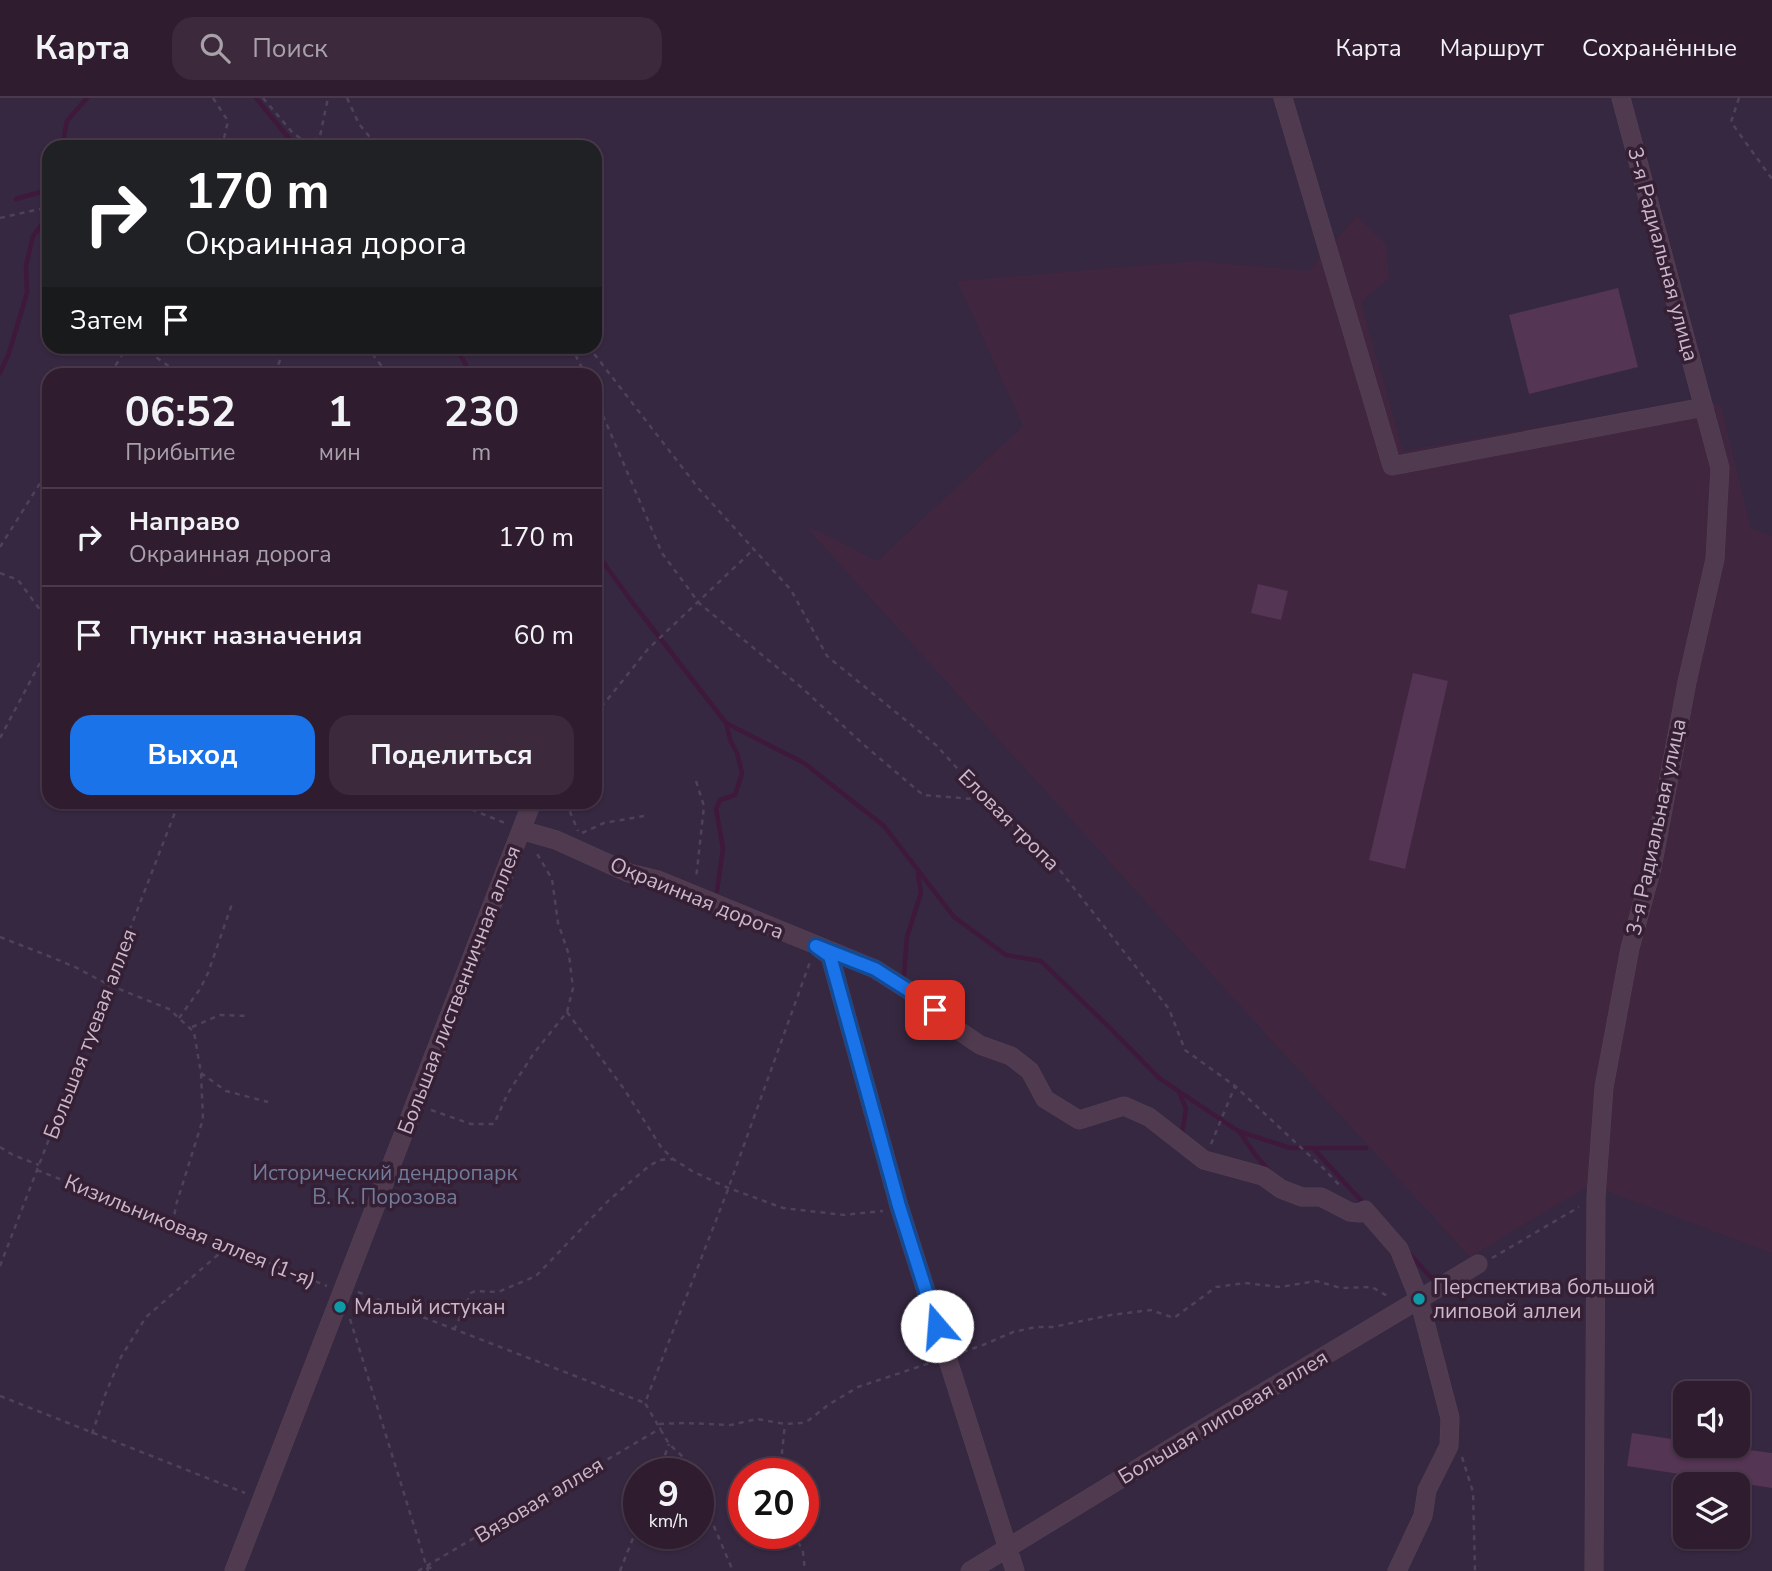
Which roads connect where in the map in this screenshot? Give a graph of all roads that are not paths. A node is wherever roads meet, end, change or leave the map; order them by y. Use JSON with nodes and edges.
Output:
{"nodes":[{"id":1,"x":1283,"y":98,"type":"edge"},
{"id":2,"x":1621,"y":98,"type":"edge"},
{"id":3,"x":1704,"y":407,"type":"junction"},
{"id":4,"x":530,"y":809,"type":"edge"},
{"id":5,"x":524,"y":831,"type":"junction"},
{"id":6,"x":816,"y":946,"type":"junction"},
{"id":7,"x":1485,"y":1261,"type":"road end"},
{"id":8,"x":1413,"y":1302,"type":"junction"},
{"id":9,"x":1008,"y":1549,"type":"junction"},
{"id":10,"x":234,"y":1571,"type":"edge"},
{"id":11,"x":970,"y":1571,"type":"edge"},
{"id":12,"x":1015,"y":1571,"type":"edge"},
{"id":13,"x":1397,"y":1571,"type":"edge"},
{"id":14,"x":1594,"y":1571,"type":"edge"}],
"edges":[{"from":1,"to":3,"type":"street"},
{"from":2,"to":3,"type":"street","name":"3-я Радиальная улица"},
{"from":3,"to":14,"type":"street","name":"3-я Радиальная улица"},
{"from":4,"to":5,"type":"street","name":"Большая лиственничная аллея"},
{"from":5,"to":6,"type":"street","name":"Окраинная дорога"},
{"from":5,"to":10,"type":"street","name":"Большая лиственничная аллея"},
{"from":6,"to":8,"type":"street","name":"Окраинная дорога"},
{"from":6,"to":9,"type":"street"},
{"from":7,"to":8,"type":"street","name":"Большая липовая аллея"},
{"from":8,"to":9,"type":"street","name":"Большая липовая аллея"},
{"from":8,"to":13,"type":"street"},
{"from":9,"to":11,"type":"street","name":"Большая липовая аллея"},
{"from":9,"to":12,"type":"street"}]}
